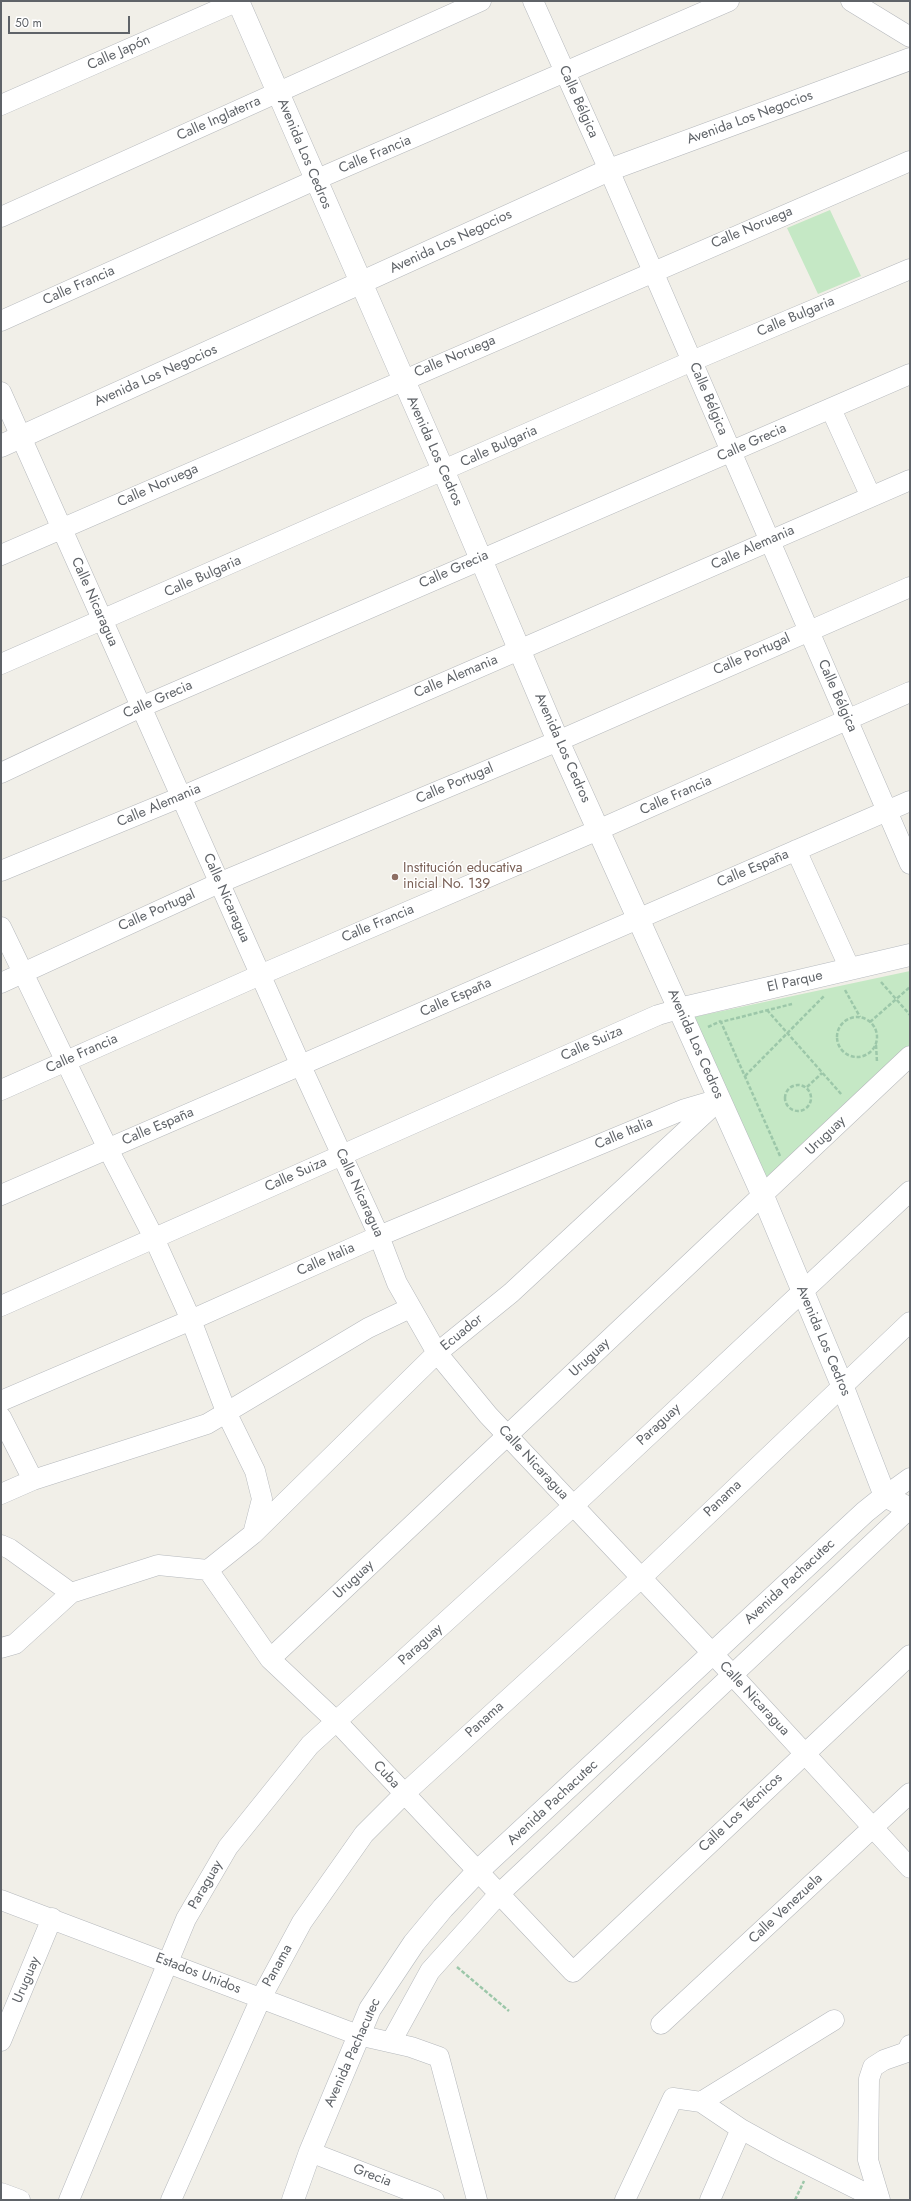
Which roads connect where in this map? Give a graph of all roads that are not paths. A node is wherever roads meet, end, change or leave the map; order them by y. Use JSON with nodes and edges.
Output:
{"nodes":[{"id":1,"x":238,"y":1,"type":"edge"},
{"id":2,"x":481,"y":1,"type":"edge"},
{"id":3,"x":533,"y":1,"type":"edge"},
{"id":4,"x":729,"y":1,"type":"edge"},
{"id":5,"x":851,"y":1,"type":"edge"},
{"id":6,"x":910,"y":37,"type":"edge"},
{"id":7,"x":910,"y":59,"type":"edge"},
{"id":8,"x":565,"y":72,"type":"junction"},
{"id":9,"x":278,"y":93,"type":"junction"},
{"id":10,"x":1,"y":105,"type":"edge"},
{"id":11,"x":910,"y":161,"type":"edge"},
{"id":12,"x":609,"y":170,"type":"junction"},
{"id":13,"x":315,"y":180,"type":"junction"},
{"id":14,"x":1,"y":217,"type":"edge"},
{"id":15,"x":910,"y":269,"type":"edge"},
{"id":16,"x":653,"y":271,"type":"junction"},
{"id":17,"x":360,"y":284,"type":"junction"},
{"id":18,"x":1,"y":321,"type":"edge"},
{"id":19,"x":692,"y":362,"type":"junction"},
{"id":20,"x":910,"y":374,"type":"edge"},
{"id":21,"x":402,"y":380,"type":"junction"},
{"id":22,"x":1,"y":392,"type":"edge"},
{"id":23,"x":831,"y":409,"type":"junction"},
{"id":24,"x":11,"y":441,"type":"edge"},
{"id":25,"x":731,"y":453,"type":"junction"},
{"id":26,"x":444,"y":472,"type":"junction"},
{"id":27,"x":910,"y":480,"type":"edge"},
{"id":28,"x":871,"y":497,"type":"junction"},
{"id":29,"x":61,"y":528,"type":"junction"},
{"id":30,"x":769,"y":541,"type":"junction"},
{"id":31,"x":1,"y":555,"type":"edge"},
{"id":32,"x":480,"y":559,"type":"junction"},
{"id":33,"x":910,"y":587,"type":"edge"},
{"id":34,"x":102,"y":621,"type":"junction"},
{"id":35,"x":808,"y":630,"type":"junction"},
{"id":36,"x":519,"y":650,"type":"junction"},
{"id":37,"x":1,"y":664,"type":"edge"},
{"id":38,"x":910,"y":692,"type":"edge"},
{"id":39,"x":141,"y":707,"type":"junction"},
{"id":40,"x":847,"y":720,"type":"junction"},
{"id":41,"x":558,"y":741,"type":"junction"},
{"id":42,"x":1,"y":772,"type":"edge"},
{"id":43,"x":181,"y":797,"type":"junction"},
{"id":44,"x":910,"y":801,"type":"edge"},
{"id":45,"x":887,"y":810,"type":"junction"},
{"id":46,"x":598,"y":830,"type":"junction"},
{"id":47,"x":796,"y":850,"type":"junction"},
{"id":48,"x":910,"y":864,"type":"edge"},
{"id":49,"x":1,"y":871,"type":"edge"},
{"id":50,"x":219,"y":883,"type":"junction"},
{"id":51,"x":638,"y":918,"type":"junction"},
{"id":52,"x":1,"y":927,"type":"edge"},
{"id":53,"x":910,"y":955,"type":"edge"},
{"id":54,"x":23,"y":973,"type":"junction"},
{"id":55,"x":260,"y":974,"type":"junction"},
{"id":56,"x":1,"y":983,"type":"edge"},
{"id":57,"x":845,"y":983,"type":"junction"},
{"id":58,"x":679,"y":1009,"type":"junction"},
{"id":59,"x":910,"y":1056,"type":"edge"},
{"id":60,"x":66,"y":1061,"type":"junction"},
{"id":61,"x":301,"y":1066,"type":"junction"},
{"id":62,"x":1,"y":1090,"type":"edge"},
{"id":63,"x":720,"y":1099,"type":"junction"},
{"id":64,"x":108,"y":1149,"type":"junction"},
{"id":65,"x":341,"y":1155,"type":"junction"},
{"id":66,"x":910,"y":1191,"type":"edge"},
{"id":67,"x":1,"y":1195,"type":"edge"},
{"id":68,"x":763,"y":1196,"type":"junction"},
{"id":69,"x":379,"y":1236,"type":"junction"},
{"id":70,"x":154,"y":1238,"type":"junction"},
{"id":71,"x":803,"y":1292,"type":"junction"},
{"id":72,"x":1,"y":1306,"type":"edge"},
{"id":73,"x":410,"y":1308,"type":"junction"},
{"id":74,"x":191,"y":1320,"type":"junction"},
{"id":75,"x":910,"y":1322,"type":"edge"},
{"id":76,"x":437,"y":1353,"type":"junction"},
{"id":77,"x":842,"y":1385,"type":"junction"},
{"id":78,"x":1,"y":1401,"type":"edge"},
{"id":79,"x":227,"y":1414,"type":"junction"},
{"id":80,"x":1,"y":1417,"type":"edge"},
{"id":81,"x":507,"y":1435,"type":"junction"},
{"id":82,"x":910,"y":1478,"type":"edge"},
{"id":83,"x":33,"y":1480,"type":"junction"},
{"id":84,"x":1,"y":1494,"type":"edge"},
{"id":85,"x":885,"y":1496,"type":"junction"},
{"id":86,"x":573,"y":1506,"type":"junction"},
{"id":87,"x":910,"y":1509,"type":"edge"},
{"id":88,"x":253,"y":1534,"type":"junction"},
{"id":89,"x":1,"y":1546,"type":"edge"},
{"id":90,"x":208,"y":1570,"type":"junction"},
{"id":91,"x":641,"y":1578,"type":"junction"},
{"id":92,"x":72,"y":1593,"type":"junction"},
{"id":93,"x":1,"y":1648,"type":"edge"},
{"id":94,"x":714,"y":1655,"type":"junction"},
{"id":95,"x":910,"y":1655,"type":"edge"},
{"id":96,"x":270,"y":1659,"type":"junction"},
{"id":97,"x":732,"y":1675,"type":"junction"},
{"id":98,"x":336,"y":1722,"type":"junction"},
{"id":99,"x":805,"y":1754,"type":"junction"},
{"id":100,"x":910,"y":1793,"type":"edge"},
{"id":101,"x":404,"y":1794,"type":"junction"},
{"id":102,"x":873,"y":1828,"type":"junction"},
{"id":103,"x":910,"y":1868,"type":"edge"},
{"id":104,"x":478,"y":1872,"type":"junction"},
{"id":105,"x":499,"y":1894,"type":"junction"},
{"id":106,"x":1,"y":1900,"type":"edge"},
{"id":107,"x":52,"y":1918,"type":"junction"},
{"id":108,"x":168,"y":1963,"type":"junction"},
{"id":109,"x":573,"y":1972,"type":"joint"},
{"id":110,"x":261,"y":1998,"type":"junction"},
{"id":111,"x":834,"y":2020,"type":"dead end"},
{"id":112,"x":661,"y":2024,"type":"dead end"},
{"id":113,"x":358,"y":2035,"type":"junction"},
{"id":114,"x":1,"y":2041,"type":"edge"},
{"id":115,"x":391,"y":2042,"type":"junction"},
{"id":116,"x":909,"y":2049,"type":"edge"},
{"id":117,"x":701,"y":2102,"type":"junction"},
{"id":118,"x":741,"y":2130,"type":"junction"},
{"id":119,"x":310,"y":2152,"type":"junction"},
{"id":120,"x":1,"y":2192,"type":"edge"},
{"id":121,"x":875,"y":2199,"type":"edge"},
{"id":122,"x":20,"y":2200,"type":"edge"},
{"id":123,"x":70,"y":2200,"type":"edge"},
{"id":124,"x":171,"y":2200,"type":"edge"},
{"id":125,"x":293,"y":2200,"type":"edge"},
{"id":126,"x":434,"y":2200,"type":"edge"},
{"id":127,"x":477,"y":2200,"type":"edge"},
{"id":128,"x":625,"y":2200,"type":"edge"},
{"id":129,"x":710,"y":2200,"type":"edge"}],
"edges":[{"from":1,"to":9,"type":"street","name":"Avenida Los Cedros"},
{"from":1,"to":10,"type":"street","name":"Calle Japón"},
{"from":2,"to":9,"type":"street","name":"Calle Inglaterra"},
{"from":3,"to":8,"type":"street","name":"Calle Bélgica"},
{"from":4,"to":8,"type":"street","name":"Calle Francia"},
{"from":5,"to":6,"type":"street"},
{"from":7,"to":12,"type":"street","name":"Avenida Los Negocios"},
{"from":8,"to":12,"type":"street","name":"Calle Bélgica"},
{"from":8,"to":13,"type":"street","name":"Calle Francia"},
{"from":9,"to":13,"type":"street","name":"Avenida Los Cedros"},
{"from":9,"to":14,"type":"street","name":"Calle Inglaterra"},
{"from":11,"to":16,"type":"street","name":"Calle Noruega"},
{"from":12,"to":16,"type":"street","name":"Calle Bélgica"},
{"from":12,"to":17,"type":"street","name":"Avenida Los Negocios"},
{"from":13,"to":17,"type":"street","name":"Avenida Los Cedros"},
{"from":13,"to":18,"type":"street","name":"Calle Francia"},
{"from":15,"to":19,"type":"street","name":"Calle Bulgaria"},
{"from":16,"to":19,"type":"street","name":"Calle Bélgica"},
{"from":16,"to":21,"type":"street","name":"Calle Noruega"},
{"from":17,"to":21,"type":"street","name":"Avenida Los Cedros"},
{"from":17,"to":24,"type":"street","name":"Avenida Los Negocios"},
{"from":19,"to":25,"type":"street","name":"Calle Bélgica"},
{"from":19,"to":26,"type":"street","name":"Calle Bulgaria"},
{"from":20,"to":23,"type":"street","name":"Calle Grecia"},
{"from":21,"to":26,"type":"street","name":"Avenida Los Cedros"},
{"from":21,"to":29,"type":"street","name":"Calle Noruega"},
{"from":22,"to":24,"type":"street","name":"Calle Nicaragua"},
{"from":23,"to":25,"type":"street","name":"Calle Grecia"},
{"from":23,"to":28,"type":"street"},
{"from":24,"to":29,"type":"street","name":"Calle Nicaragua"},
{"from":25,"to":30,"type":"street","name":"Calle Bélgica"},
{"from":25,"to":32,"type":"street","name":"Calle Grecia"},
{"from":26,"to":32,"type":"street","name":"Avenida Los Cedros"},
{"from":26,"to":34,"type":"street","name":"Calle Bulgaria"},
{"from":27,"to":28,"type":"street","name":"Calle Alemania"},
{"from":28,"to":30,"type":"street","name":"Calle Alemania"},
{"from":29,"to":31,"type":"street","name":"Calle Noruega"},
{"from":29,"to":34,"type":"street","name":"Calle Nicaragua"},
{"from":30,"to":35,"type":"street","name":"Calle Bélgica"},
{"from":30,"to":36,"type":"street","name":"Calle Alemania"},
{"from":32,"to":36,"type":"street","name":"Avenida Los Cedros"},
{"from":32,"to":39,"type":"street","name":"Calle Grecia"},
{"from":33,"to":35,"type":"street","name":"Calle Portugal"},
{"from":34,"to":37,"type":"street","name":"Calle Bulgaria"},
{"from":34,"to":39,"type":"street","name":"Calle Nicaragua"},
{"from":35,"to":40,"type":"street","name":"Calle Bélgica"},
{"from":35,"to":41,"type":"street","name":"Calle Portugal"},
{"from":36,"to":41,"type":"street","name":"Avenida Los Cedros"},
{"from":36,"to":43,"type":"street","name":"Calle Alemania"},
{"from":38,"to":40,"type":"street","name":"Calle Francia"},
{"from":39,"to":42,"type":"street","name":"Calle Grecia"},
{"from":39,"to":43,"type":"street","name":"Calle Nicaragua"},
{"from":40,"to":45,"type":"street","name":"Calle Bélgica"},
{"from":40,"to":46,"type":"street","name":"Calle Francia"},
{"from":41,"to":46,"type":"street","name":"Avenida Los Cedros"},
{"from":41,"to":50,"type":"street","name":"Calle Portugal"},
{"from":43,"to":49,"type":"street","name":"Calle Alemania"},
{"from":43,"to":50,"type":"street","name":"Calle Nicaragua"},
{"from":44,"to":45,"type":"street","name":"Calle España"},
{"from":45,"to":47,"type":"street","name":"Calle España"},
{"from":45,"to":48,"type":"street","name":"Calle Bélgica"},
{"from":46,"to":51,"type":"street","name":"Avenida Los Cedros"},
{"from":46,"to":55,"type":"street","name":"Calle Francia"},
{"from":47,"to":51,"type":"street","name":"Calle España"},
{"from":47,"to":57,"type":"street"},
{"from":50,"to":54,"type":"street","name":"Calle Portugal"},
{"from":50,"to":55,"type":"street","name":"Calle Nicaragua"},
{"from":51,"to":58,"type":"street","name":"Avenida Los Cedros"},
{"from":51,"to":61,"type":"street","name":"Calle España"},
{"from":52,"to":54,"type":"street"},
{"from":53,"to":57,"type":"street","name":"El Parque"},
{"from":54,"to":56,"type":"street","name":"Calle Portugal"},
{"from":54,"to":60,"type":"street"},
{"from":55,"to":60,"type":"street","name":"Calle Francia"},
{"from":55,"to":61,"type":"street","name":"Calle Nicaragua"},
{"from":57,"to":58,"type":"street","name":"El Parque"},
{"from":58,"to":63,"type":"street","name":"Avenida Los Cedros"},
{"from":58,"to":65,"type":"street","name":"Calle Suiza"},
{"from":59,"to":68,"type":"street","name":"Uruguay"},
{"from":60,"to":62,"type":"street","name":"Calle Francia"},
{"from":60,"to":64,"type":"street"},
{"from":61,"to":64,"type":"street","name":"Calle España"},
{"from":61,"to":65,"type":"street","name":"Calle Nicaragua"},
{"from":63,"to":68,"type":"street","name":"Avenida Los Cedros"},
{"from":63,"to":69,"type":"street","name":"Calle Italia"},
{"from":63,"to":76,"type":"street","name":"Ecuador"},
{"from":64,"to":67,"type":"street","name":"Calle España"},
{"from":64,"to":70,"type":"street"},
{"from":65,"to":69,"type":"street","name":"Calle Nicaragua"},
{"from":65,"to":70,"type":"street","name":"Calle Suiza"},
{"from":66,"to":71,"type":"street","name":"Paraguay"},
{"from":68,"to":71,"type":"street","name":"Avenida Los Cedros"},
{"from":68,"to":81,"type":"street","name":"Uruguay"},
{"from":69,"to":73,"type":"street","name":"Calle Nicaragua"},
{"from":69,"to":74,"type":"street","name":"Calle Italia"},
{"from":70,"to":72,"type":"street","name":"Calle Suiza"},
{"from":70,"to":74,"type":"street"},
{"from":71,"to":77,"type":"street","name":"Avenida Los Cedros"},
{"from":71,"to":86,"type":"street","name":"Paraguay"},
{"from":73,"to":76,"type":"street","name":"Calle Nicaragua"},
{"from":73,"to":79,"type":"street"},
{"from":74,"to":78,"type":"street","name":"Calle Italia"},
{"from":74,"to":79,"type":"street"},
{"from":75,"to":77,"type":"street","name":"Panama"},
{"from":76,"to":81,"type":"street","name":"Calle Nicaragua"},
{"from":76,"to":88,"type":"street","name":"Ecuador"},
{"from":77,"to":85,"type":"street","name":"Avenida Los Cedros"},
{"from":77,"to":91,"type":"street","name":"Panama"},
{"from":79,"to":83,"type":"street"},
{"from":79,"to":88,"type":"street"},
{"from":80,"to":83,"type":"street"},
{"from":81,"to":86,"type":"street","name":"Calle Nicaragua"},
{"from":81,"to":96,"type":"street","name":"Uruguay"},
{"from":82,"to":85,"type":"street","name":"Avenida Pachacutec"},
{"from":83,"to":84,"type":"street"},
{"from":85,"to":87,"type":"street"},
{"from":85,"to":94,"type":"street","name":"Avenida Pachacutec"},
{"from":86,"to":91,"type":"street","name":"Calle Nicaragua"},
{"from":86,"to":98,"type":"street","name":"Paraguay"},
{"from":87,"to":97,"type":"street","name":"Avenida Pachacutec"},
{"from":88,"to":90,"type":"street","name":"Ecuador"},
{"from":89,"to":92,"type":"street"},
{"from":90,"to":92,"type":"street"},
{"from":90,"to":96,"type":"street","name":"Cuba"},
{"from":91,"to":94,"type":"street","name":"Calle Nicaragua"},
{"from":91,"to":101,"type":"street","name":"Panama"},
{"from":92,"to":93,"type":"street"},
{"from":94,"to":97,"type":"street","name":"Calle Nicaragua"},
{"from":94,"to":104,"type":"street","name":"Avenida Pachacutec"},
{"from":95,"to":99,"type":"street","name":"Calle Los Técnicos"},
{"from":96,"to":98,"type":"street","name":"Cuba"},
{"from":97,"to":99,"type":"street","name":"Calle Nicaragua"},
{"from":97,"to":105,"type":"street","name":"Avenida Pachacutec"},
{"from":98,"to":101,"type":"street","name":"Cuba"},
{"from":98,"to":108,"type":"street","name":"Paraguay"},
{"from":99,"to":102,"type":"street","name":"Calle Nicaragua"},
{"from":99,"to":109,"type":"street","name":"Calle Los Técnicos"},
{"from":100,"to":102,"type":"street","name":"Calle Venezuela"},
{"from":101,"to":104,"type":"street","name":"Cuba"},
{"from":101,"to":110,"type":"street","name":"Panama"},
{"from":102,"to":103,"type":"street","name":"Calle Nicaragua"},
{"from":102,"to":112,"type":"street","name":"Calle Venezuela"},
{"from":104,"to":105,"type":"street","name":"Cuba"},
{"from":104,"to":113,"type":"street","name":"Avenida Pachacutec"},
{"from":105,"to":109,"type":"street","name":"Cuba"},
{"from":105,"to":115,"type":"street","name":"Avenida Pachacutec"},
{"from":106,"to":107,"type":"street","name":"Estados Unidos"},
{"from":107,"to":108,"type":"street","name":"Estados Unidos"},
{"from":107,"to":114,"type":"street","name":"Uruguay"},
{"from":108,"to":110,"type":"street","name":"Estados Unidos"},
{"from":108,"to":123,"type":"street","name":"Paraguay"},
{"from":110,"to":113,"type":"street","name":"Estados Unidos"},
{"from":110,"to":124,"type":"street","name":"Panama"},
{"from":111,"to":117,"type":"street"},
{"from":113,"to":115,"type":"street","name":"Estados Unidos"},
{"from":113,"to":119,"type":"street","name":"Avenida Pachacutec"},
{"from":115,"to":127,"type":"street","name":"Estados Unidos"},
{"from":116,"to":121,"type":"street"},
{"from":117,"to":118,"type":"street"},
{"from":117,"to":128,"type":"street"},
{"from":118,"to":121,"type":"street"},
{"from":118,"to":129,"type":"street"},
{"from":119,"to":125,"type":"street","name":"Avenida Pachacutec"},
{"from":119,"to":126,"type":"street","name":"Grecia"},
{"from":120,"to":122,"type":"street"}]}
